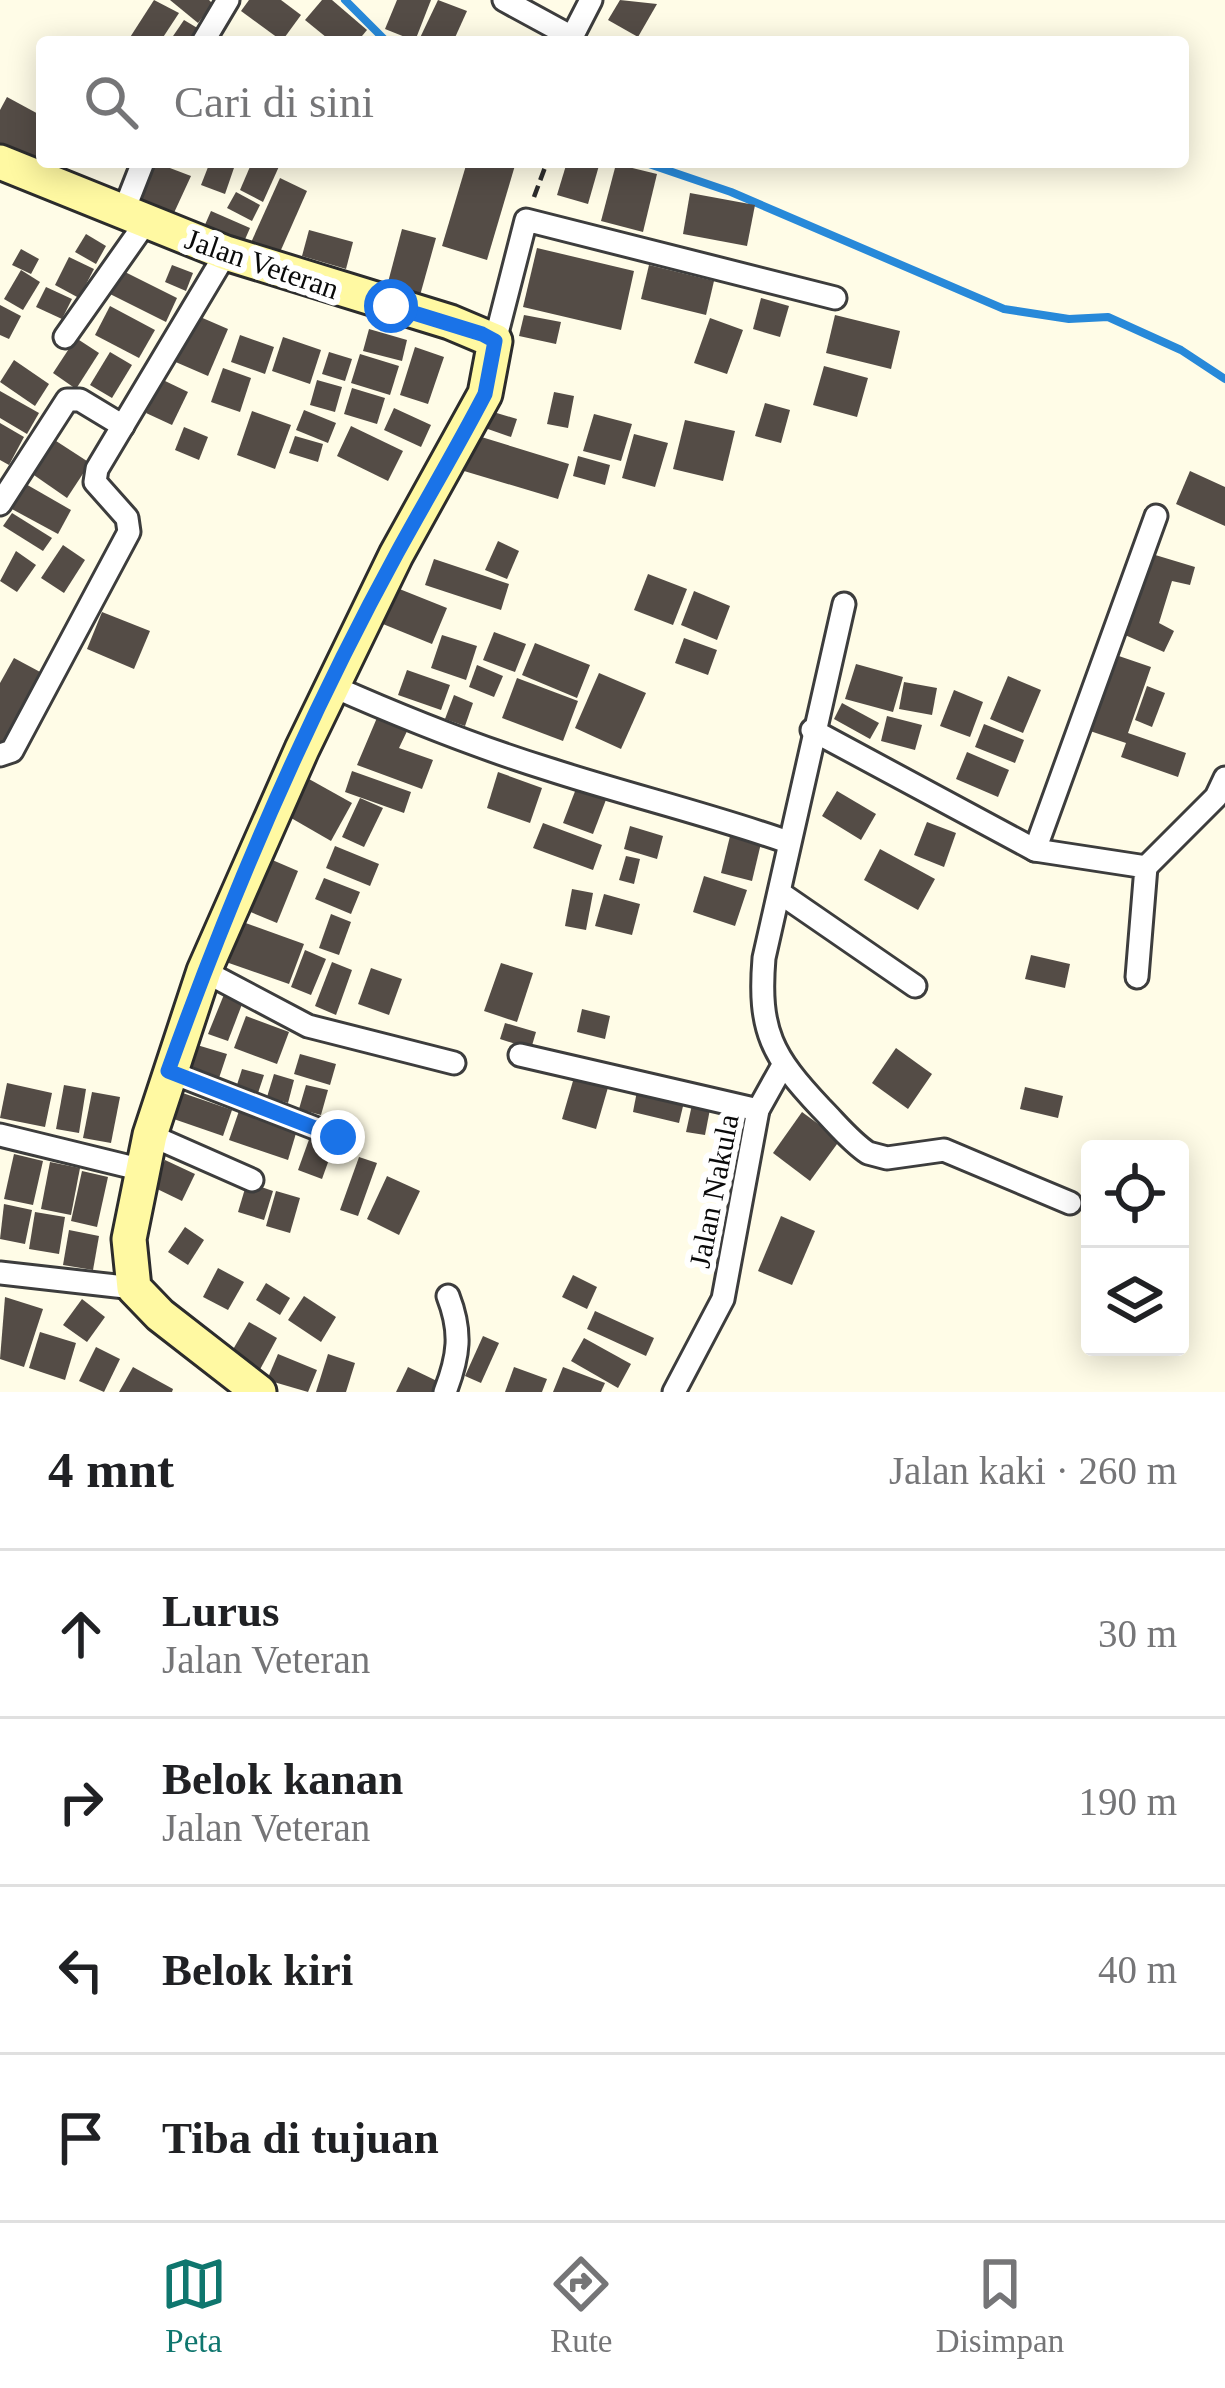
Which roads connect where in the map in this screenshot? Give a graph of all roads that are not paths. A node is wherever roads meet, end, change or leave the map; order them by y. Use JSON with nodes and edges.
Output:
{"nodes":[{"id":1,"x":228,"y":0,"type":"edge"},
{"id":2,"x":504,"y":0,"type":"edge"},
{"id":3,"x":591,"y":0,"type":"edge"},
{"id":4,"x":207,"y":36,"type":"edge"},
{"id":5,"x":570,"y":36,"type":"edge"},
{"id":6,"x":573,"y":36,"type":"edge"},
{"id":7,"x":0,"y":162,"type":"edge"},
{"id":8,"x":142,"y":168,"type":"edge"},
{"id":9,"x":134,"y":218,"type":"junction"},
{"id":10,"x":226,"y":253,"type":"junction"},
{"id":11,"x":835,"y":298,"type":"dead end"},
{"id":12,"x":65,"y":337,"type":"dead end"},
{"id":13,"x":495,"y":341,"type":"junction"},
{"id":14,"x":123,"y":426,"type":"junction"},
{"id":15,"x":0,"y":504,"type":"edge"},
{"id":16,"x":1156,"y":516,"type":"dead end"},
{"id":17,"x":844,"y":604,"type":"dead end"},
{"id":18,"x":332,"y":686,"type":"junction"},
{"id":19,"x":812,"y":730,"type":"junction"},
{"id":20,"x":0,"y":755,"type":"edge"},
{"id":21,"x":1225,"y":778,"type":"edge"},
{"id":22,"x":788,"y":842,"type":"junction"},
{"id":23,"x":1035,"y":850,"type":"junction"},
{"id":24,"x":1146,"y":867,"type":"junction"},
{"id":25,"x":780,"y":893,"type":"junction"},
{"id":26,"x":204,"y":970,"type":"junction"},
{"id":27,"x":1137,"y":977,"type":"dead end"},
{"id":28,"x":915,"y":986,"type":"dead end"},
{"id":29,"x":520,"y":1055,"type":"dead end"},
{"id":30,"x":454,"y":1063,"type":"dead end"},
{"id":31,"x":782,"y":1067,"type":"junction"},
{"id":32,"x":168,"y":1071,"type":"junction"},
{"id":33,"x":758,"y":1110,"type":"junction"},
{"id":34,"x":150,"y":1135,"type":"junction"},
{"id":35,"x":0,"y":1136,"type":"edge"},
{"id":36,"x":338,"y":1137,"type":"dead end"},
{"id":37,"x":143,"y":1169,"type":"junction"},
{"id":38,"x":252,"y":1180,"type":"dead end"},
{"id":39,"x":1070,"y":1203,"type":"dead end"},
{"id":40,"x":0,"y":1273,"type":"edge"},
{"id":41,"x":134,"y":1288,"type":"junction"},
{"id":42,"x":448,"y":1296,"type":"dead end"},
{"id":43,"x":259,"y":1392,"type":"edge"},
{"id":44,"x":445,"y":1392,"type":"edge"},
{"id":45,"x":674,"y":1392,"type":"edge"}],
"edges":[{"from":1,"to":4,"type":"street"},
{"from":2,"to":5,"type":"street"},
{"from":3,"to":6,"type":"street"},
{"from":7,"to":9,"type":"street","name":"Jalan Veteran"},
{"from":8,"to":9,"type":"street"},
{"from":9,"to":10,"type":"street","name":"Jalan Veteran"},
{"from":9,"to":12,"type":"street"},
{"from":10,"to":13,"type":"street","name":"Jalan Veteran"},
{"from":10,"to":14,"type":"street"},
{"from":11,"to":13,"type":"street"},
{"from":13,"to":18,"type":"street"},
{"from":14,"to":15,"type":"street"},
{"from":14,"to":20,"type":"street"},
{"from":16,"to":23,"type":"street"},
{"from":17,"to":19,"type":"street"},
{"from":18,"to":22,"type":"street"},
{"from":18,"to":26,"type":"street"},
{"from":19,"to":22,"type":"street"},
{"from":19,"to":23,"type":"street"},
{"from":21,"to":24,"type":"street"},
{"from":22,"to":25,"type":"street"},
{"from":23,"to":24,"type":"street"},
{"from":24,"to":27,"type":"street"},
{"from":25,"to":28,"type":"street"},
{"from":25,"to":31,"type":"street"},
{"from":26,"to":30,"type":"street"},
{"from":26,"to":32,"type":"street"},
{"from":29,"to":33,"type":"street"},
{"from":31,"to":33,"type":"street","name":"Jalan Nakula"},
{"from":31,"to":39,"type":"street"},
{"from":32,"to":34,"type":"street"},
{"from":32,"to":36,"type":"street"},
{"from":33,"to":45,"type":"street","name":"Jalan Nakula"},
{"from":34,"to":37,"type":"street"},
{"from":34,"to":38,"type":"street"},
{"from":35,"to":37,"type":"street"},
{"from":37,"to":41,"type":"street"},
{"from":40,"to":41,"type":"street"},
{"from":41,"to":43,"type":"street"},
{"from":42,"to":44,"type":"street"}]}
